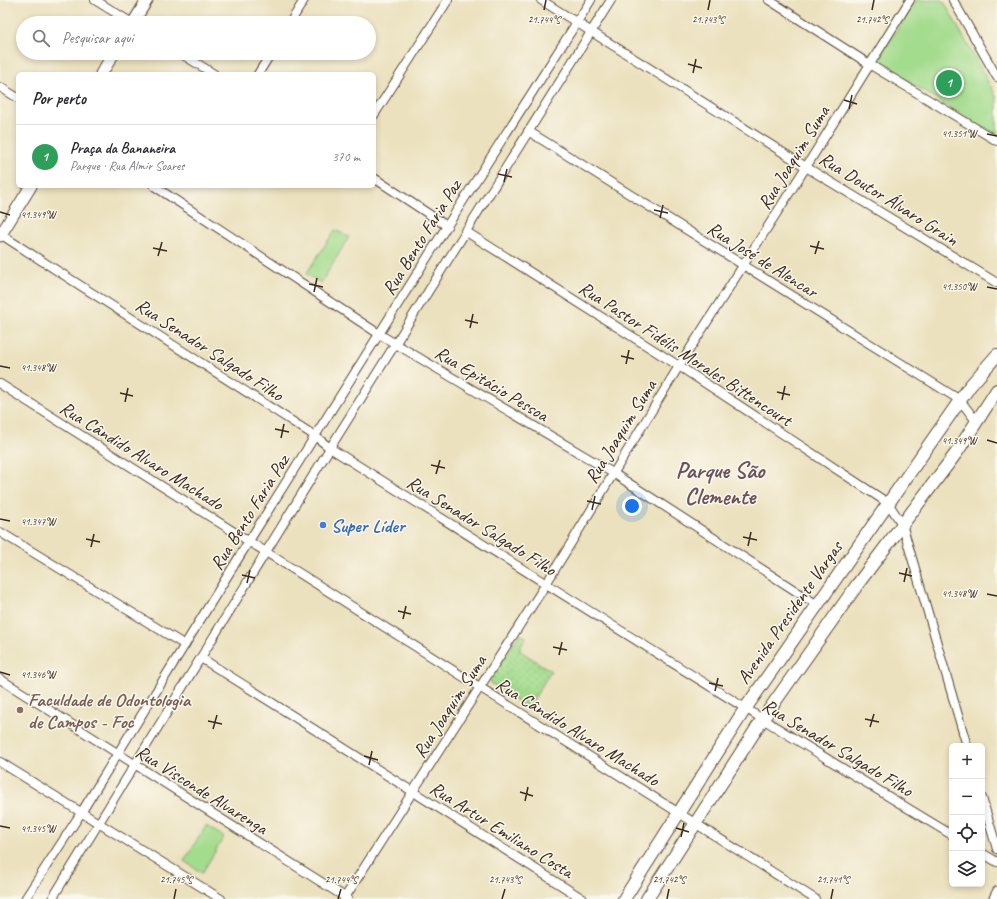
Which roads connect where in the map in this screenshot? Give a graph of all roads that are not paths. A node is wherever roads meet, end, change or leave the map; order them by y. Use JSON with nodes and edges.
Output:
{"nodes":[{"id":1,"x":95,"y":0,"type":"edge"},
{"id":2,"x":147,"y":0,"type":"edge"},
{"id":3,"x":304,"y":0,"type":"edge"},
{"id":4,"x":448,"y":0,"type":"edge"},
{"id":5,"x":541,"y":0,"type":"edge"},
{"id":6,"x":591,"y":0,"type":"edge"},
{"id":7,"x":611,"y":0,"type":"edge"},
{"id":8,"x":769,"y":0,"type":"edge"},
{"id":9,"x":910,"y":0,"type":"edge"},
{"id":10,"x":953,"y":0,"type":"edge"},
{"id":11,"x":121,"y":16,"type":"edge"},
{"id":12,"x":137,"y":16,"type":"edge"},
{"id":13,"x":294,"y":16,"type":"edge"},
{"id":14,"x":577,"y":23,"type":"junction"},
{"id":15,"x":591,"y":32,"type":"junction"},
{"id":16,"x":110,"y":60,"type":"edge"},
{"id":17,"x":191,"y":60,"type":"edge"},
{"id":18,"x":267,"y":60,"type":"edge"},
{"id":19,"x":869,"y":64,"type":"junction"},
{"id":20,"x":102,"y":72,"type":"edge"},
{"id":21,"x":211,"y":72,"type":"edge"},
{"id":22,"x":259,"y":72,"type":"edge"},
{"id":23,"x":997,"y":77,"type":"edge"},
{"id":24,"x":0,"y":87,"type":"edge"},
{"id":25,"x":16,"y":97,"type":"edge"},
{"id":26,"x":376,"y":112,"type":"edge"},
{"id":27,"x":528,"y":132,"type":"junction"},
{"id":28,"x":997,"y":142,"type":"edge"},
{"id":29,"x":806,"y":167,"type":"junction"},
{"id":30,"x":376,"y":179,"type":"edge"},
{"id":31,"x":30,"y":188,"type":"edge"},
{"id":32,"x":157,"y":188,"type":"edge"},
{"id":33,"x":446,"y":226,"type":"junction"},
{"id":34,"x":466,"y":232,"type":"junction"},
{"id":35,"x":0,"y":235,"type":"edge"},
{"id":36,"x":742,"y":265,"type":"junction"},
{"id":37,"x":997,"y":283,"type":"edge"},
{"id":38,"x":379,"y":334,"type":"junction"},
{"id":39,"x":396,"y":345,"type":"junction"},
{"id":40,"x":997,"y":356,"type":"edge"},
{"id":41,"x":679,"y":366,"type":"junction"},
{"id":42,"x":0,"y":384,"type":"edge"},
{"id":43,"x":997,"y":390,"type":"edge"},
{"id":44,"x":960,"y":400,"type":"junction"},
{"id":45,"x":976,"y":421,"type":"junction"},
{"id":46,"x":316,"y":436,"type":"junction"},
{"id":47,"x":330,"y":448,"type":"junction"},
{"id":48,"x":613,"y":473,"type":"junction"},
{"id":49,"x":888,"y":504,"type":"junction"},
{"id":50,"x":902,"y":524,"type":"junction"},
{"id":51,"x":0,"y":532,"type":"edge"},
{"id":52,"x":249,"y":541,"type":"junction"},
{"id":53,"x":266,"y":552,"type":"junction"},
{"id":54,"x":546,"y":584,"type":"junction"},
{"id":55,"x":816,"y":604,"type":"junction"},
{"id":56,"x":186,"y":645,"type":"junction"},
{"id":57,"x":201,"y":658,"type":"junction"},
{"id":58,"x":0,"y":679,"type":"edge"},
{"id":59,"x":479,"y":688,"type":"junction"},
{"id":60,"x":745,"y":708,"type":"junction"},
{"id":61,"x":762,"y":720,"type":"junction"},
{"id":62,"x":966,"y":743,"type":"edge"},
{"id":63,"x":117,"y":754,"type":"junction"},
{"id":64,"x":0,"y":762,"type":"edge"},
{"id":65,"x":135,"y":766,"type":"junction"},
{"id":66,"x":413,"y":791,"type":"junction"},
{"id":67,"x":985,"y":808,"type":"edge"},
{"id":68,"x":81,"y":813,"type":"junction"},
{"id":69,"x":679,"y":813,"type":"junction"},
{"id":70,"x":695,"y":823,"type":"junction"},
{"id":71,"x":100,"y":824,"type":"junction"},
{"id":72,"x":949,"y":833,"type":"edge"},
{"id":73,"x":997,"y":849,"type":"edge"},
{"id":74,"x":985,"y":855,"type":"edge"},
{"id":75,"x":997,"y":862,"type":"edge"},
{"id":76,"x":997,"y":892,"type":"edge"},
{"id":77,"x":346,"y":898,"type":"edge"},
{"id":78,"x":25,"y":899,"type":"edge"},
{"id":79,"x":52,"y":899,"type":"edge"},
{"id":80,"x":221,"y":899,"type":"edge"},
{"id":81,"x":583,"y":899,"type":"edge"},
{"id":82,"x":624,"y":899,"type":"edge"},
{"id":83,"x":647,"y":899,"type":"edge"},
{"id":84,"x":815,"y":899,"type":"edge"},
{"id":85,"x":993,"y":899,"type":"edge"}],
"edges":[{"from":1,"to":11,"type":"street"},
{"from":2,"to":12,"type":"main road"},
{"from":3,"to":13,"type":"street"},
{"from":4,"to":26,"type":"street"},
{"from":5,"to":14,"type":"street","name":"Rua Doutor Álvaro Grain"},
{"from":6,"to":14,"type":"street","name":"Rua Bento Faria Paz"},
{"from":7,"to":15,"type":"street","name":"Rua Bento Faria Paz"},
{"from":8,"to":19,"type":"street"},
{"from":9,"to":19,"type":"street","name":"Rua Joaquim Suma"},
{"from":10,"to":23,"type":"street"},
{"from":14,"to":15,"type":"street","name":"Rua Doutor Álvaro Grain"},
{"from":14,"to":33,"type":"street","name":"Rua Bento Faria Paz"},
{"from":15,"to":27,"type":"street","name":"Rua Bento Faria Paz"},
{"from":15,"to":29,"type":"street","name":"Rua Doutor Álvaro Grain"},
{"from":16,"to":20,"type":"main road"},
{"from":17,"to":21,"type":"street"},
{"from":18,"to":22,"type":"street"},
{"from":19,"to":28,"type":"street"},
{"from":19,"to":29,"type":"street","name":"Rua Joaquim Suma"},
{"from":24,"to":25,"type":"street"},
{"from":27,"to":34,"type":"street","name":"Rua Bento Faria Paz"},
{"from":27,"to":36,"type":"street","name":"Rua José de Alencar"},
{"from":29,"to":36,"type":"street","name":"Rua Joaquim Suma"},
{"from":29,"to":37,"type":"street","name":"Rua Doutor Álvaro Grain"},
{"from":30,"to":33,"type":"street"},
{"from":31,"to":35,"type":"main road"},
{"from":32,"to":38,"type":"street","name":"Rua Epitácio Pessoa"},
{"from":33,"to":38,"type":"street","name":"Rua Bento Faria Paz"},
{"from":34,"to":39,"type":"street","name":"Rua Bento Faria Paz"},
{"from":34,"to":41,"type":"street","name":"Rua Pastor Fidélis Morales Bittencourt"},
{"from":35,"to":46,"type":"street","name":"Rua Senador Salgado Filho"},
{"from":36,"to":41,"type":"street","name":"Rua Joaquim Suma"},
{"from":36,"to":44,"type":"street","name":"Rua José de Alencar"},
{"from":38,"to":39,"type":"street","name":"Rua Epitácio Pessoa"},
{"from":38,"to":46,"type":"street","name":"Rua Bento Faria Paz"},
{"from":39,"to":47,"type":"street","name":"Rua Bento Faria Paz"},
{"from":39,"to":48,"type":"street","name":"Rua Epitácio Pessoa"},
{"from":40,"to":44,"type":"main road","name":"Avenida Presidente Vargas"},
{"from":41,"to":48,"type":"street","name":"Rua Joaquim Suma"},
{"from":41,"to":49,"type":"street","name":"Rua Pastor Fidélis Morales Bittencourt"},
{"from":42,"to":52,"type":"street","name":"Rua Cândido Alvaro Machado"},
{"from":43,"to":45,"type":"main road"},
{"from":44,"to":45,"type":"street","name":"Rua José de Alencar"},
{"from":44,"to":49,"type":"main road","name":"Avenida Presidente Vargas"},
{"from":45,"to":50,"type":"main road"},
{"from":46,"to":47,"type":"street","name":"Rua Senador Salgado Filho"},
{"from":46,"to":52,"type":"street","name":"Rua Bento Faria Paz"},
{"from":47,"to":53,"type":"street","name":"Rua Bento Faria Paz"},
{"from":47,"to":54,"type":"street","name":"Rua Senador Salgado Filho"},
{"from":48,"to":54,"type":"street","name":"Rua Joaquim Suma"},
{"from":48,"to":55,"type":"street","name":"Rua Epitácio Pessoa"},
{"from":49,"to":50,"type":"street"},
{"from":49,"to":55,"type":"main road","name":"Avenida Presidente Vargas"},
{"from":50,"to":61,"type":"main road"},
{"from":50,"to":62,"type":"street"},
{"from":51,"to":56,"type":"street"},
{"from":52,"to":53,"type":"street","name":"Rua Cândido Alvaro Machado"},
{"from":52,"to":56,"type":"street","name":"Rua Bento Faria Paz"},
{"from":53,"to":57,"type":"street","name":"Rua Bento Faria Paz"},
{"from":53,"to":59,"type":"street","name":"Rua Cândido Alvaro Machado"},
{"from":54,"to":59,"type":"street","name":"Rua Joaquim Suma"},
{"from":54,"to":60,"type":"street","name":"Rua Senador Salgado Filho"},
{"from":55,"to":60,"type":"main road","name":"Avenida Presidente Vargas"},
{"from":56,"to":63,"type":"street","name":"Rua Bento Faria Paz"},
{"from":57,"to":65,"type":"street","name":"Rua Bento Faria Paz"},
{"from":57,"to":66,"type":"street","name":"Rua Artur Emiliano Costa"},
{"from":58,"to":63,"type":"street","name":"Rua Visconde Alvarenga"},
{"from":59,"to":66,"type":"street","name":"Rua Joaquim Suma"},
{"from":59,"to":69,"type":"street","name":"Rua Cândido Alvaro Machado"},
{"from":60,"to":61,"type":"street","name":"Rua Senador Salgado Filho"},
{"from":60,"to":69,"type":"main road","name":"Avenida Presidente Vargas"},
{"from":61,"to":70,"type":"main road"},
{"from":61,"to":72,"type":"street","name":"Rua Senador Salgado Filho"},
{"from":63,"to":65,"type":"street","name":"Rua Visconde Alvarenga"},
{"from":63,"to":68,"type":"street","name":"Rua Bento Faria Paz"},
{"from":64,"to":68,"type":"street"},
{"from":65,"to":71,"type":"street","name":"Rua Bento Faria Paz"},
{"from":65,"to":77,"type":"street","name":"Rua Visconde Alvarenga"},
{"from":66,"to":77,"type":"street","name":"Rua Joaquim Suma"},
{"from":66,"to":81,"type":"street","name":"Rua Artur Emiliano Costa"},
{"from":67,"to":73,"type":"street"},
{"from":68,"to":71,"type":"street"},
{"from":68,"to":78,"type":"street","name":"Rua Bento Faria Paz"},
{"from":69,"to":70,"type":"street","name":"Rua Cândido Alvaro Machado"},
{"from":69,"to":82,"type":"main road","name":"Avenida Presidente Vargas"},
{"from":70,"to":83,"type":"main road"},
{"from":70,"to":84,"type":"street","name":"Rua Cândido Alvaro Machado"},
{"from":71,"to":79,"type":"street","name":"Rua Bento Faria Paz"},
{"from":71,"to":80,"type":"street"},
{"from":74,"to":75,"type":"street"},
{"from":76,"to":85,"type":"street"}]}
